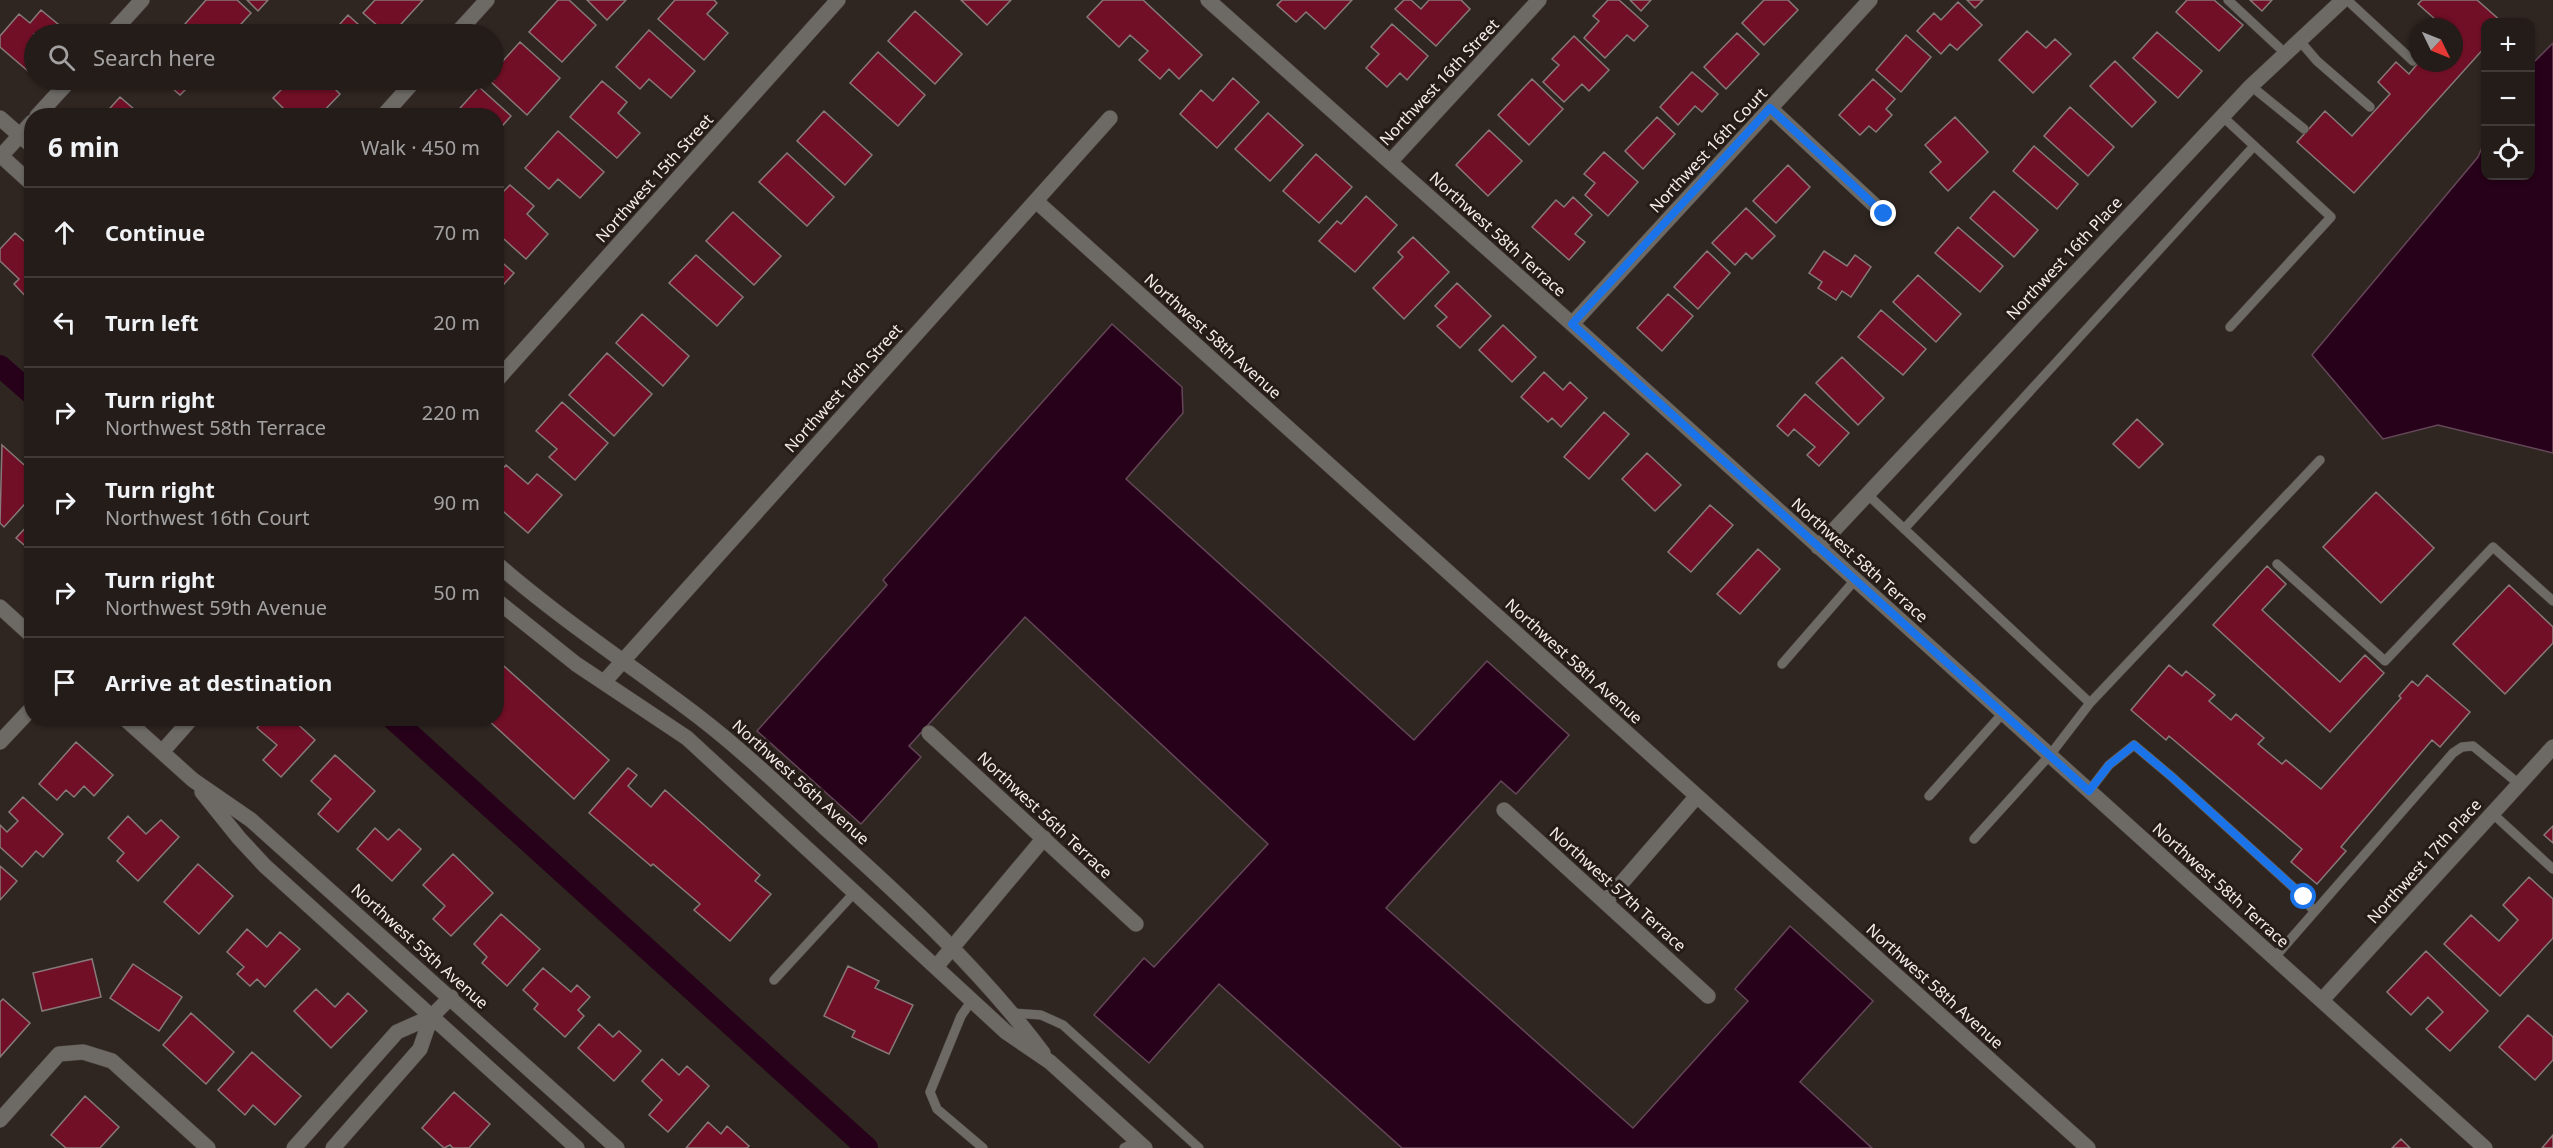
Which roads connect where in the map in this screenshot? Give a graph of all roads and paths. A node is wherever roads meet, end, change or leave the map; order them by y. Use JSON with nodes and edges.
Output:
{"nodes":[{"id":1,"x":142,"y":0,"type":"edge"},
{"id":2,"x":487,"y":0,"type":"edge"},
{"id":3,"x":838,"y":0,"type":"edge"},
{"id":4,"x":1209,"y":0,"type":"edge"},
{"id":5,"x":1539,"y":0,"type":"edge"},
{"id":6,"x":1870,"y":0,"type":"edge"},
{"id":7,"x":2228,"y":0,"type":"edge"},
{"id":8,"x":2345,"y":0,"type":"edge"},
{"id":9,"x":120,"y":24,"type":"edge"},
{"id":10,"x":465,"y":24,"type":"edge"},
{"id":11,"x":2299,"y":40,"type":"junction"},
{"id":12,"x":2285,"y":53,"type":"junction"},
{"id":13,"x":2409,"y":57,"type":"edge"},
{"id":14,"x":2251,"y":86,"type":"junction"},
{"id":15,"x":61,"y":90,"type":"edge"},
{"id":16,"x":406,"y":90,"type":"edge"},
{"id":17,"x":2370,"y":107,"type":"dead end"},
{"id":18,"x":44,"y":108,"type":"edge"},
{"id":19,"x":390,"y":108,"type":"edge"},
{"id":20,"x":1770,"y":108,"type":"junction"},
{"id":21,"x":2222,"y":116,"type":"junction"},
{"id":22,"x":0,"y":118,"type":"edge"},
{"id":23,"x":1110,"y":118,"type":"dead end"},
{"id":24,"x":2304,"y":129,"type":"dead end"},
{"id":25,"x":24,"y":131,"type":"edge"},
{"id":26,"x":20,"y":135,"type":"junction"},
{"id":27,"x":24,"y":139,"type":"edge"},
{"id":28,"x":2254,"y":146,"type":"junction"},
{"id":29,"x":0,"y":156,"type":"edge"},
{"id":30,"x":1389,"y":162,"type":"junction"},
{"id":31,"x":24,"y":177,"type":"edge"},
{"id":32,"x":1036,"y":201,"type":"junction"},
{"id":33,"x":1884,"y":214,"type":"dead end"},
{"id":34,"x":1572,"y":324,"type":"junction"},
{"id":35,"x":2230,"y":327,"type":"dead end"},
{"id":36,"x":504,"y":372,"type":"edge"},
{"id":37,"x":2319,"y":460,"type":"dead end"},
{"id":38,"x":1867,"y":494,"type":"junction"},
{"id":39,"x":1904,"y":529,"type":"junction"},
{"id":40,"x":1818,"y":547,"type":"junction"},
{"id":41,"x":2277,"y":564,"type":"dead end"},
{"id":42,"x":504,"y":570,"type":"edge"},
{"id":43,"x":1855,"y":580,"type":"junction"},
{"id":44,"x":2553,"y":601,"type":"edge"},
{"id":45,"x":504,"y":606,"type":"edge"},
{"id":46,"x":0,"y":607,"type":"edge"},
{"id":47,"x":24,"y":629,"type":"edge"},
{"id":48,"x":622,"y":662,"type":"junction"},
{"id":49,"x":1782,"y":664,"type":"dead end"},
{"id":50,"x":604,"y":682,"type":"junction"},
{"id":51,"x":2090,"y":703,"type":"junction"},
{"id":52,"x":2003,"y":713,"type":"junction"},
{"id":53,"x":24,"y":716,"type":"edge"},
{"id":54,"x":133,"y":726,"type":"edge"},
{"id":55,"x":185,"y":726,"type":"edge"},
{"id":56,"x":929,"y":733,"type":"dead end"},
{"id":57,"x":0,"y":742,"type":"edge"},
{"id":58,"x":2553,"y":747,"type":"edge"},
{"id":59,"x":162,"y":752,"type":"junction"},
{"id":60,"x":2050,"y":755,"type":"junction"},
{"id":61,"x":193,"y":780,"type":"junction"},
{"id":62,"x":2519,"y":784,"type":"junction"},
{"id":63,"x":2089,"y":791,"type":"junction"},
{"id":64,"x":1697,"y":796,"type":"junction"},
{"id":65,"x":1929,"y":796,"type":"dead end"},
{"id":66,"x":1504,"y":810,"type":"dead end"},
{"id":67,"x":2493,"y":813,"type":"junction"},
{"id":68,"x":1044,"y":838,"type":"junction"},
{"id":69,"x":1974,"y":839,"type":"dead end"},
{"id":70,"x":2553,"y":869,"type":"edge"},
{"id":71,"x":855,"y":892,"type":"junction"},
{"id":72,"x":1606,"y":901,"type":"junction"},
{"id":73,"x":2314,"y":912,"type":"junction"},
{"id":74,"x":1136,"y":924,"type":"dead end"},
{"id":75,"x":953,"y":947,"type":"junction"},
{"id":76,"x":2275,"y":957,"type":"junction"},
{"id":77,"x":936,"y":967,"type":"junction"},
{"id":78,"x":774,"y":980,"type":"dead end"},
{"id":79,"x":1707,"y":996,"type":"dead end"},
{"id":80,"x":451,"y":997,"type":"junction"},
{"id":81,"x":972,"y":1000,"type":"junction"},
{"id":82,"x":2322,"y":1000,"type":"junction"},
{"id":83,"x":1012,"y":1013,"type":"junction"},
{"id":84,"x":431,"y":1017,"type":"junction"},
{"id":85,"x":1050,"y":1062,"type":"junction"},
{"id":86,"x":0,"y":1120,"type":"edge"},
{"id":87,"x":1136,"y":1146,"type":"edge"},
{"id":88,"x":208,"y":1148,"type":"edge"},
{"id":89,"x":294,"y":1148,"type":"edge"},
{"id":90,"x":333,"y":1148,"type":"edge"},
{"id":91,"x":577,"y":1148,"type":"edge"},
{"id":92,"x":617,"y":1148,"type":"edge"},
{"id":93,"x":983,"y":1148,"type":"edge"},
{"id":94,"x":1199,"y":1148,"type":"edge"},
{"id":95,"x":2088,"y":1148,"type":"edge"},
{"id":96,"x":2485,"y":1148,"type":"edge"}],
"edges":[{"from":1,"to":9,"type":"street"},
{"from":2,"to":10,"type":"street"},
{"from":3,"to":36,"type":"street","name":"Northwest 15th Street"},
{"from":4,"to":30,"type":"street","name":"Northwest 58th Terrace"},
{"from":5,"to":30,"type":"street","name":"Northwest 16th Street"},
{"from":6,"to":20,"type":"street","name":"Northwest 16th Court"},
{"from":7,"to":12,"type":"lane"},
{"from":8,"to":11,"type":"street","name":"Northwest 16th Place"},
{"from":8,"to":13,"type":"lane"},
{"from":11,"to":12,"type":"street","name":"Northwest 16th Place"},
{"from":11,"to":17,"type":"lane"},
{"from":12,"to":14,"type":"street","name":"Northwest 16th Place"},
{"from":14,"to":21,"type":"street","name":"Northwest 16th Place"},
{"from":14,"to":24,"type":"lane"},
{"from":15,"to":18,"type":"street"},
{"from":16,"to":19,"type":"street"},
{"from":20,"to":33,"type":"street"},
{"from":20,"to":34,"type":"street","name":"Northwest 16th Court"},
{"from":21,"to":28,"type":"lane"},
{"from":21,"to":38,"type":"street","name":"Northwest 16th Place"},
{"from":22,"to":26,"type":"street"},
{"from":23,"to":32,"type":"street","name":"Northwest 16th Street"},
{"from":25,"to":26,"type":"street"},
{"from":26,"to":27,"type":"street"},
{"from":26,"to":29,"type":"street"},
{"from":28,"to":35,"type":"lane"},
{"from":28,"to":39,"type":"lane"},
{"from":29,"to":31,"type":"street"},
{"from":30,"to":34,"type":"street","name":"Northwest 58th Terrace"},
{"from":32,"to":48,"type":"street","name":"Northwest 16th Street"},
{"from":32,"to":64,"type":"street","name":"Northwest 58th Avenue"},
{"from":34,"to":40,"type":"street","name":"Northwest 58th Terrace"},
{"from":37,"to":51,"type":"lane"},
{"from":38,"to":39,"type":"lane"},
{"from":38,"to":40,"type":"street","name":"Northwest 16th Place"},
{"from":39,"to":51,"type":"lane"},
{"from":40,"to":43,"type":"street","name":"Northwest 58th Terrace"},
{"from":41,"to":44,"type":"lane"},
{"from":42,"to":48,"type":"street","name":"Northwest 56th Avenue"},
{"from":43,"to":49,"type":"lane"},
{"from":43,"to":52,"type":"street","name":"Northwest 58th Terrace"},
{"from":45,"to":50,"type":"street","name":"Northwest 56th Avenue"},
{"from":46,"to":47,"type":"street"},
{"from":48,"to":50,"type":"street","name":"Northwest 16th Street"},
{"from":48,"to":75,"type":"street","name":"Northwest 56th Avenue"},
{"from":50,"to":71,"type":"street","name":"Northwest 56th Avenue"},
{"from":51,"to":60,"type":"lane"},
{"from":52,"to":60,"type":"street","name":"Northwest 58th Terrace"},
{"from":52,"to":65,"type":"lane"},
{"from":53,"to":57,"type":"street"},
{"from":54,"to":59,"type":"street","name":"Northwest 55th Avenue"},
{"from":55,"to":59,"type":"street"},
{"from":56,"to":68,"type":"street","name":"Northwest 56th Terrace"},
{"from":58,"to":62,"type":"street","name":"Northwest 17th Place"},
{"from":59,"to":61,"type":"street","name":"Northwest 55th Avenue"},
{"from":60,"to":63,"type":"street","name":"Northwest 58th Terrace"},
{"from":60,"to":69,"type":"lane"},
{"from":61,"to":80,"type":"street","name":"Northwest 55th Avenue"},
{"from":61,"to":84,"type":"street","name":"Northwest 55th Avenue"},
{"from":62,"to":67,"type":"street","name":"Northwest 17th Place"},
{"from":62,"to":73,"type":"lane"},
{"from":63,"to":73,"type":"lane"},
{"from":63,"to":76,"type":"street","name":"Northwest 58th Terrace"},
{"from":64,"to":72,"type":"street"},
{"from":64,"to":95,"type":"street","name":"Northwest 58th Avenue"},
{"from":66,"to":72,"type":"street","name":"Northwest 57th Terrace"},
{"from":67,"to":70,"type":"lane"},
{"from":67,"to":82,"type":"street","name":"Northwest 17th Place"},
{"from":68,"to":74,"type":"street","name":"Northwest 56th Terrace"},
{"from":68,"to":75,"type":"street"},
{"from":71,"to":77,"type":"street","name":"Northwest 56th Avenue"},
{"from":71,"to":78,"type":"lane"},
{"from":72,"to":79,"type":"street","name":"Northwest 57th Terrace"},
{"from":73,"to":76,"type":"lane"},
{"from":75,"to":77,"type":"street"},
{"from":75,"to":83,"type":"street","name":"Northwest 56th Avenue"},
{"from":76,"to":82,"type":"street","name":"Northwest 58th Terrace"},
{"from":77,"to":81,"type":"street","name":"Northwest 56th Avenue"},
{"from":80,"to":84,"type":"street"},
{"from":80,"to":92,"type":"street","name":"Northwest 55th Avenue"},
{"from":81,"to":85,"type":"street","name":"Northwest 56th Avenue"},
{"from":81,"to":93,"type":"lane"},
{"from":82,"to":96,"type":"street","name":"Northwest 58th Terrace"},
{"from":83,"to":85,"type":"street","name":"Northwest 56th Avenue"},
{"from":83,"to":94,"type":"lane"},
{"from":84,"to":89,"type":"street"},
{"from":84,"to":90,"type":"street"},
{"from":84,"to":91,"type":"street","name":"Northwest 55th Avenue"},
{"from":85,"to":87,"type":"street","name":"Northwest 56th Avenue"},
{"from":86,"to":88,"type":"street"}]}
